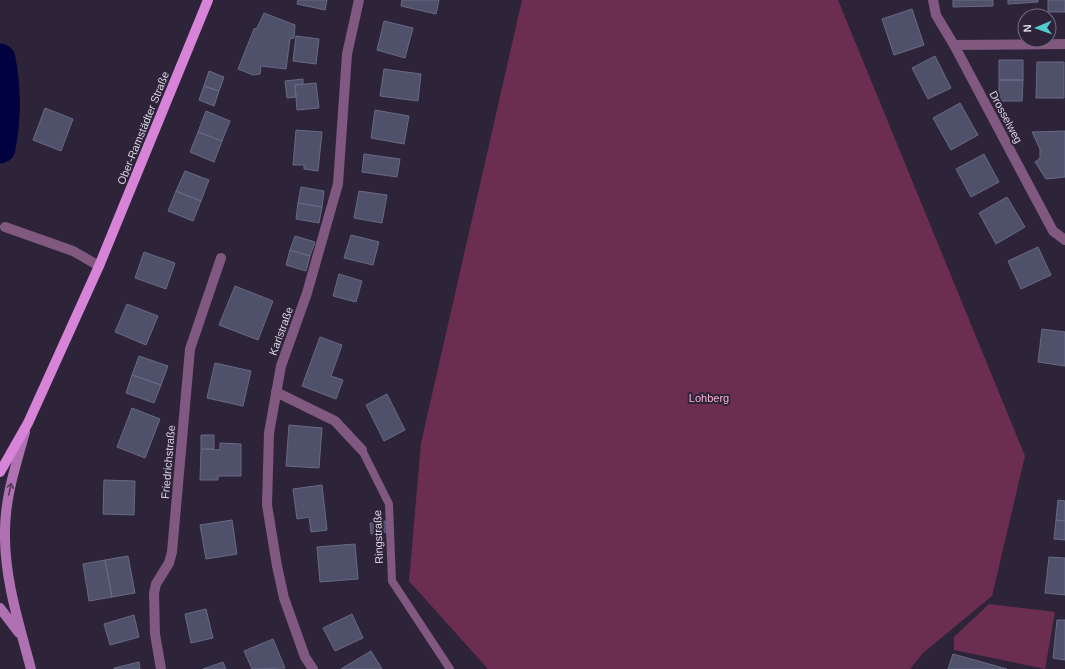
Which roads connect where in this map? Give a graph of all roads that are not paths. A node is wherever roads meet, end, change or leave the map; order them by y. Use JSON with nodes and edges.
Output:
{"nodes":[{"id":1,"x":208,"y":0,"type":"edge"},
{"id":2,"x":359,"y":0,"type":"edge"},
{"id":3,"x":932,"y":0,"type":"edge"},
{"id":4,"x":1065,"y":44,"type":"edge"},
{"id":5,"x":954,"y":45,"type":"junction"},
{"id":6,"x":5,"y":227,"type":"dead end"},
{"id":7,"x":1065,"y":240,"type":"edge"},
{"id":8,"x":222,"y":258,"type":"dead end"},
{"id":9,"x":99,"y":266,"type":"junction"},
{"id":10,"x":276,"y":392,"type":"junction"},
{"id":11,"x":28,"y":423,"type":"junction"},
{"id":12,"x":362,"y":450,"type":"joint"},
{"id":13,"x":0,"y":472,"type":"edge"},
{"id":14,"x":0,"y":575,"type":"edge"},
{"id":15,"x":11,"y":591,"type":"junction"},
{"id":16,"x":0,"y":608,"type":"edge"},
{"id":17,"x":22,"y":638,"type":"junction"},
{"id":18,"x":31,"y":669,"type":"edge"},
{"id":19,"x":161,"y":669,"type":"edge"},
{"id":20,"x":312,"y":669,"type":"edge"},
{"id":21,"x":450,"y":669,"type":"edge"}],
"edges":[{"from":1,"to":9,"type":"main road","name":"Ober-Ramstädter Straße"},
{"from":2,"to":10,"type":"street","name":"Karlstraße"},
{"from":3,"to":5,"type":"street","name":"Drosselweg"},
{"from":4,"to":5,"type":"street"},
{"from":5,"to":7,"type":"street","name":"Drosselweg"},
{"from":6,"to":9,"type":"street"},
{"from":8,"to":19,"type":"street","name":"Friedrichstraße"},
{"from":9,"to":11,"type":"main road","name":"Ober-Ramstädter Straße"},
{"from":10,"to":12,"type":"street","name":"Ringstraße"},
{"from":10,"to":20,"type":"street","name":"Karlstraße"},
{"from":11,"to":13,"type":"main road","name":"Ober-Ramstädter Straße"},
{"from":15,"to":11,"type":"main road","name":"Ober-Ramstädter Straße","one_way":true},
{"from":12,"to":21,"type":"lane","name":"Ringstraße"},
{"from":14,"to":15,"type":"main road","name":"Ober-Ramstädter Straße"},
{"from":15,"to":17,"type":"main road","name":"Ober-Ramstädter Straße"},
{"from":16,"to":17,"type":"main road","name":"Ober-Ramstädter Straße"},
{"from":17,"to":18,"type":"main road","name":"Ober-Ramstädter Straße"}]}
